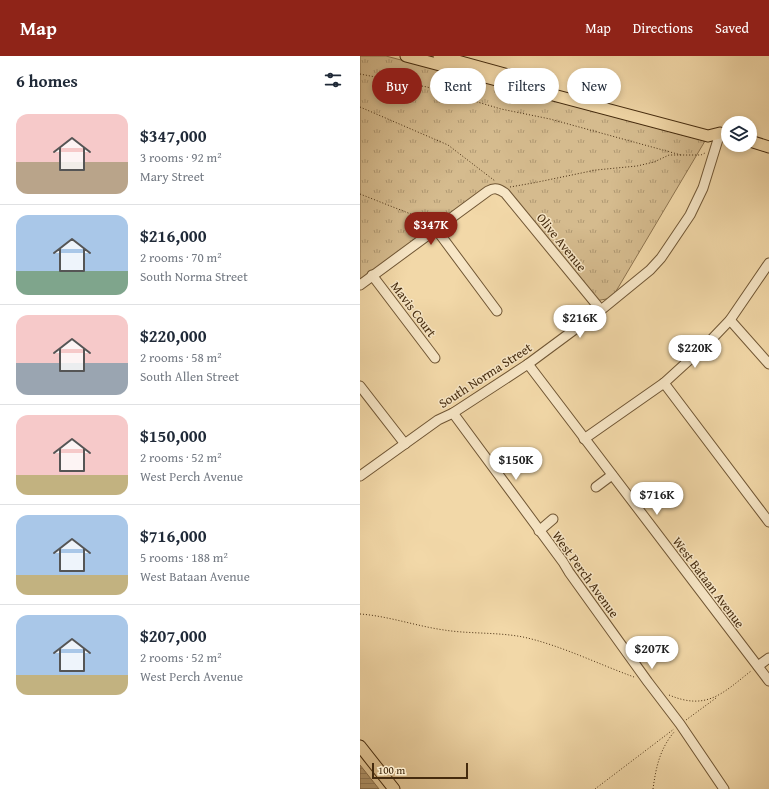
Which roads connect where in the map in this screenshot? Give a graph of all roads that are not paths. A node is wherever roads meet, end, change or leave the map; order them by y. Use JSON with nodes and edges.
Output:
{"nodes":[{"id":1,"x":406,"y":56,"type":"edge"},
{"id":2,"x":439,"y":56,"type":"edge"},
{"id":3,"x":721,"y":133,"type":"edge"},
{"id":4,"x":721,"y":134,"type":"edge"},
{"id":5,"x":721,"y":139,"type":"edge"},
{"id":6,"x":757,"y":143,"type":"edge"},
{"id":7,"x":769,"y":146,"type":"edge"},
{"id":8,"x":436,"y":229,"type":"junction"},
{"id":9,"x":769,"y":263,"type":"edge"},
{"id":10,"x":372,"y":275,"type":"junction"},
{"id":11,"x":360,"y":285,"type":"edge"},
{"id":12,"x":601,"y":310,"type":"junction"},
{"id":13,"x":497,"y":311,"type":"dead end"},
{"id":14,"x":730,"y":320,"type":"junction"},
{"id":15,"x":436,"y":358,"type":"dead end"},
{"id":16,"x":528,"y":364,"type":"junction"},
{"id":17,"x":769,"y":364,"type":"edge"},
{"id":18,"x":664,"y":383,"type":"junction"},
{"id":19,"x":360,"y":386,"type":"edge"},
{"id":20,"x":453,"y":413,"type":"junction"},
{"id":21,"x":584,"y":439,"type":"junction"},
{"id":22,"x":405,"y":444,"type":"junction"},
{"id":23,"x":612,"y":475,"type":"junction"},
{"id":24,"x":360,"y":476,"type":"edge"},
{"id":25,"x":596,"y":487,"type":"dead end"},
{"id":26,"x":553,"y":519,"type":"dead end"},
{"id":27,"x":769,"y":522,"type":"edge"},
{"id":28,"x":539,"y":531,"type":"junction"},
{"id":29,"x":769,"y":658,"type":"edge"},
{"id":30,"x":758,"y":667,"type":"junction"},
{"id":31,"x":769,"y":681,"type":"edge"},
{"id":32,"x":360,"y":746,"type":"edge"},
{"id":33,"x":394,"y":789,"type":"edge"},
{"id":34,"x":724,"y":789,"type":"edge"}],
"edges":[{"from":1,"to":4,"type":"main road"},
{"from":2,"to":3,"type":"main road"},
{"from":5,"to":12,"type":"street","name":"South Norma Street"},
{"from":6,"to":7,"type":"main road"},
{"from":8,"to":10,"type":"street"},
{"from":8,"to":12,"type":"street","name":"Olive Avenue"},
{"from":8,"to":13,"type":"street"},
{"from":9,"to":14,"type":"street"},
{"from":10,"to":11,"type":"street"},
{"from":10,"to":15,"type":"street","name":"Mavis Court"},
{"from":12,"to":16,"type":"street","name":"South Norma Street"},
{"from":14,"to":17,"type":"street"},
{"from":14,"to":18,"type":"street"},
{"from":16,"to":20,"type":"street","name":"South Norma Street"},
{"from":16,"to":21,"type":"street","name":"West Bataan Avenue"},
{"from":18,"to":21,"type":"street"},
{"from":18,"to":27,"type":"street"},
{"from":19,"to":22,"type":"street"},
{"from":20,"to":22,"type":"street","name":"South Norma Street"},
{"from":20,"to":28,"type":"street","name":"West Perch Avenue"},
{"from":21,"to":23,"type":"street","name":"West Bataan Avenue"},
{"from":22,"to":24,"type":"street","name":"South Norma Street"},
{"from":23,"to":25,"type":"street"},
{"from":23,"to":30,"type":"street","name":"West Bataan Avenue"},
{"from":26,"to":28,"type":"street"},
{"from":28,"to":34,"type":"street","name":"West Perch Avenue"},
{"from":29,"to":30,"type":"street"},
{"from":30,"to":31,"type":"street","name":"West Bataan Avenue"},
{"from":32,"to":33,"type":"main road"}]}
